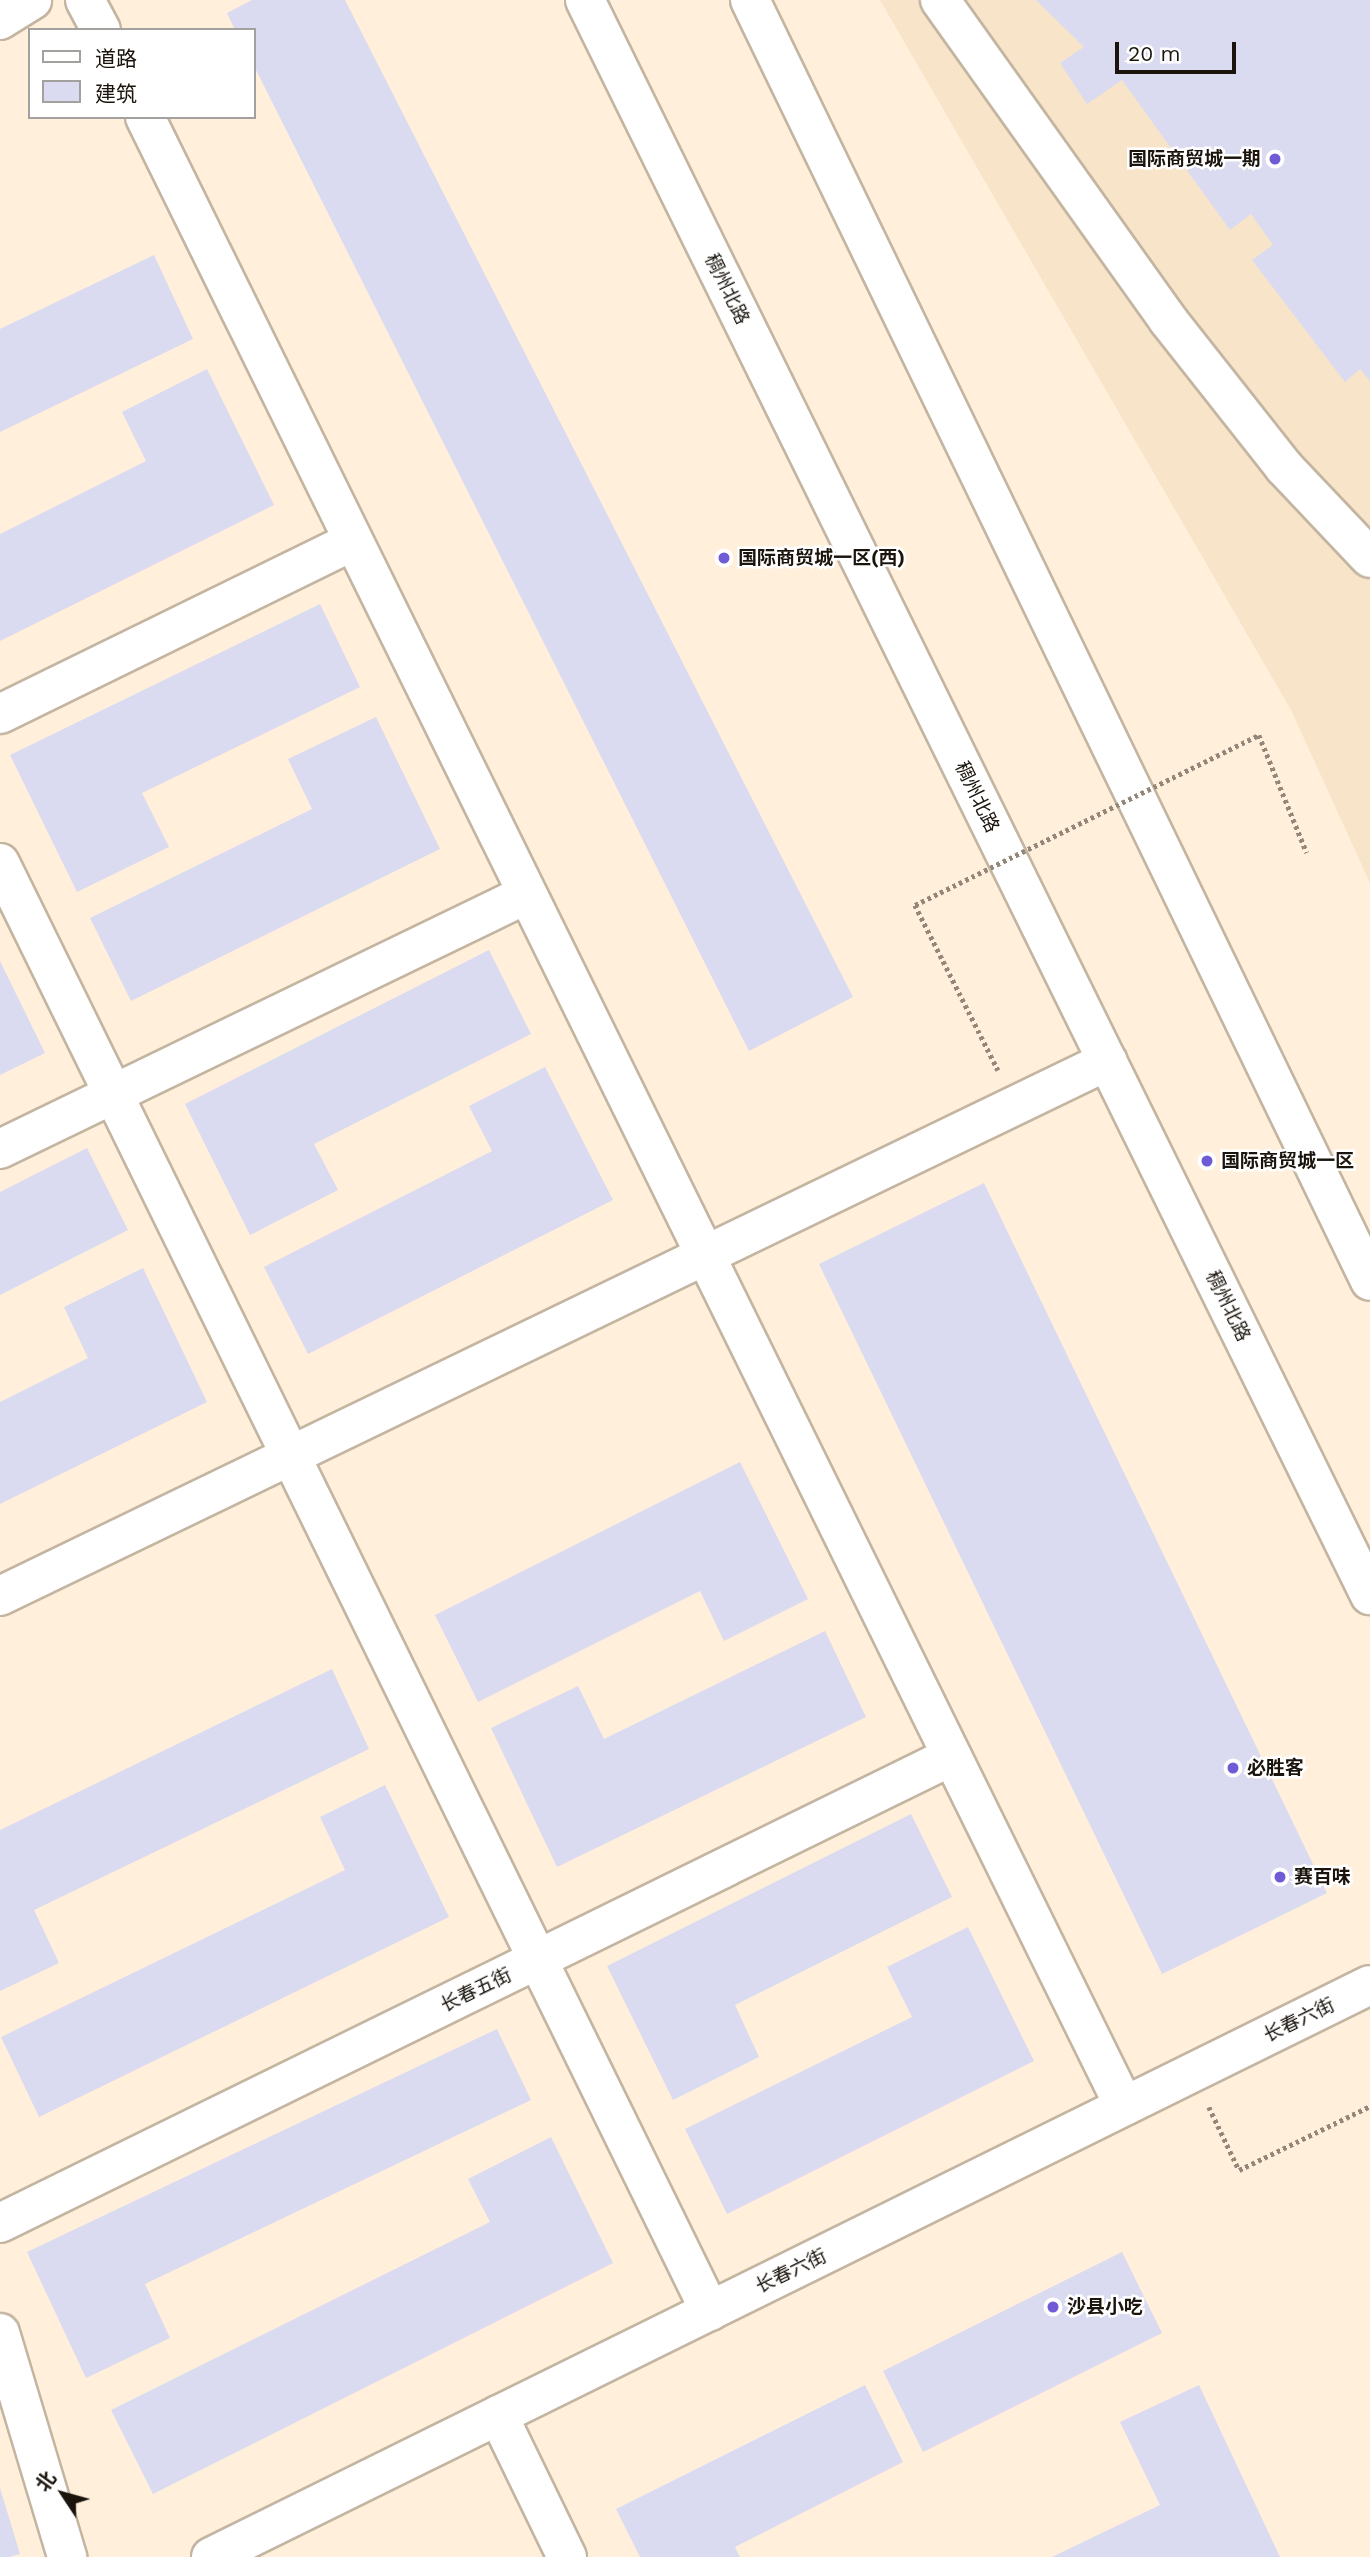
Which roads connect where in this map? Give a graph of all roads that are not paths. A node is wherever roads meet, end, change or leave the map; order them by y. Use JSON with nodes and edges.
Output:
{"nodes":[{"id":1,"x":32,"y":0,"type":"edge"},
{"id":2,"x":85,"y":0,"type":"edge"},
{"id":3,"x":585,"y":0,"type":"edge"},
{"id":4,"x":750,"y":0,"type":"edge"},
{"id":5,"x":940,"y":0,"type":"edge"},
{"id":6,"x":0,"y":20,"type":"edge"},
{"id":7,"x":100,"y":28,"type":"edge"},
{"id":8,"x":146,"y":119,"type":"edge"},
{"id":9,"x":353,"y":541,"type":"junction"},
{"id":10,"x":1370,"y":558,"type":"edge"},
{"id":11,"x":0,"y":714,"type":"edge"},
{"id":12,"x":0,"y":863,"type":"edge"},
{"id":13,"x":527,"y":894,"type":"junction"},
{"id":14,"x":1107,"y":1061,"type":"junction"},
{"id":15,"x":114,"y":1094,"type":"junction"},
{"id":16,"x":0,"y":1149,"type":"edge"},
{"id":17,"x":705,"y":1255,"type":"junction"},
{"id":18,"x":1370,"y":1282,"type":"edge"},
{"id":19,"x":291,"y":1456,"type":"junction"},
{"id":20,"x":1370,"y":1595,"type":"edge"},
{"id":21,"x":0,"y":1596,"type":"edge"},
{"id":22,"x":952,"y":1756,"type":"junction"},
{"id":23,"x":538,"y":1959,"type":"junction"},
{"id":24,"x":1370,"y":1985,"type":"edge"},
{"id":25,"x":1124,"y":2106,"type":"junction"},
{"id":26,"x":0,"y":2222,"type":"edge"},
{"id":27,"x":710,"y":2311,"type":"junction"},
{"id":28,"x":0,"y":2333,"type":"edge"},
{"id":29,"x":498,"y":2416,"type":"junction"},
{"id":30,"x":67,"y":2557,"type":"edge"},
{"id":31,"x":212,"y":2557,"type":"edge"},
{"id":32,"x":566,"y":2557,"type":"edge"}],
"edges":[{"from":1,"to":6,"type":"main road"},
{"from":2,"to":7,"type":"main road"},
{"from":3,"to":14,"type":"main road","name":"稠州北路"},
{"from":4,"to":18,"type":"main road"},
{"from":5,"to":10,"type":"main road"},
{"from":8,"to":9,"type":"main road"},
{"from":9,"to":11,"type":"main road"},
{"from":9,"to":13,"type":"main road"},
{"from":12,"to":15,"type":"main road"},
{"from":13,"to":15,"type":"main road"},
{"from":13,"to":17,"type":"main road"},
{"from":14,"to":17,"type":"main road"},
{"from":14,"to":20,"type":"main road","name":"稠州北路"},
{"from":15,"to":16,"type":"main road"},
{"from":15,"to":19,"type":"main road"},
{"from":17,"to":19,"type":"main road"},
{"from":17,"to":22,"type":"main road"},
{"from":19,"to":21,"type":"main road"},
{"from":19,"to":23,"type":"main road"},
{"from":22,"to":23,"type":"main road","name":"长春五街"},
{"from":22,"to":25,"type":"main road"},
{"from":23,"to":26,"type":"main road","name":"长春五街"},
{"from":23,"to":27,"type":"main road"},
{"from":24,"to":25,"type":"main road","name":"长春六街"},
{"from":25,"to":27,"type":"main road","name":"长春六街"},
{"from":27,"to":29,"type":"main road","name":"长春六街"},
{"from":28,"to":30,"type":"main road"},
{"from":29,"to":31,"type":"main road","name":"长春六街"},
{"from":29,"to":32,"type":"main road"}]}
